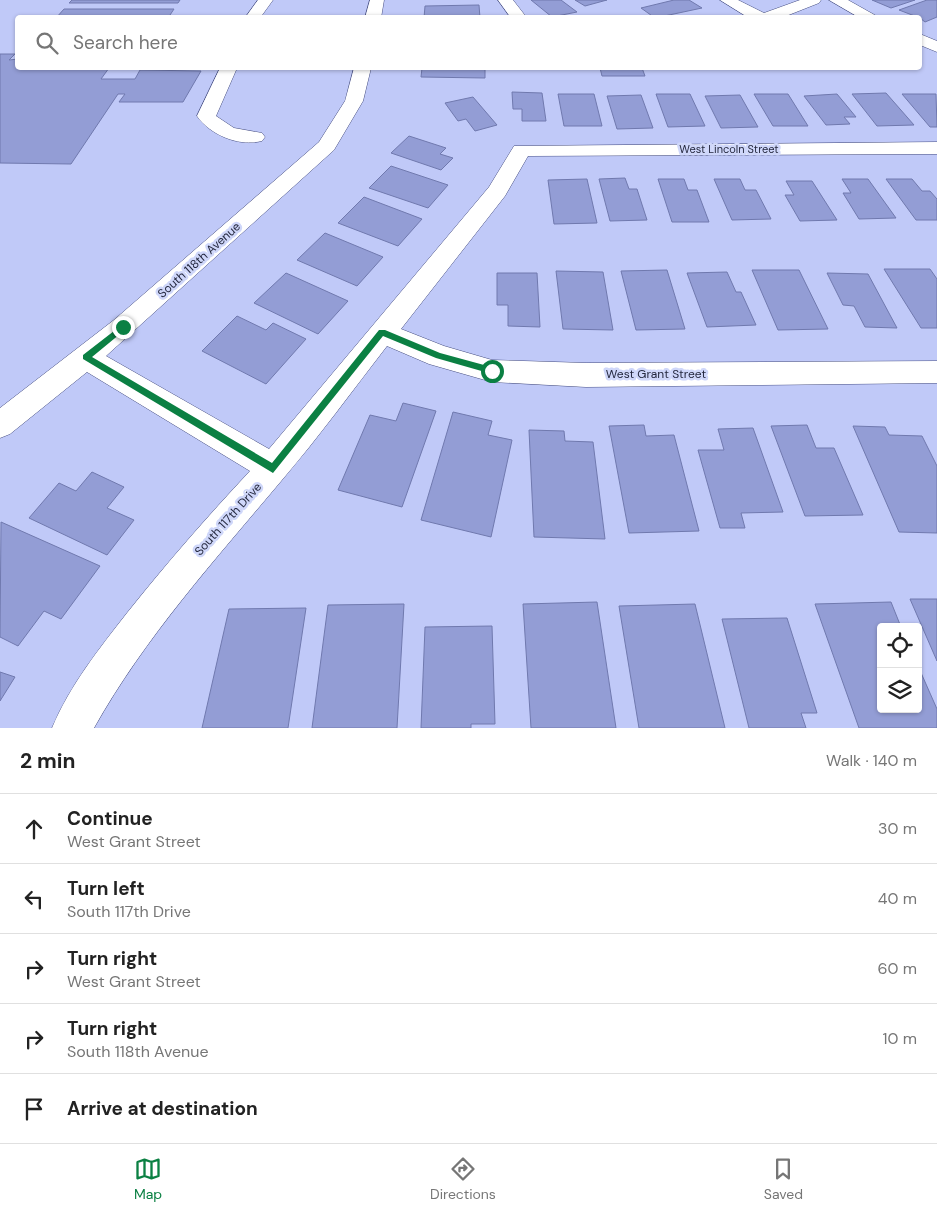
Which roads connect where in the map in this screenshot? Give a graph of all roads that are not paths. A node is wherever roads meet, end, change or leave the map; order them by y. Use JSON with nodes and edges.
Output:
{"nodes":[{"id":1,"x":266,"y":0,"type":"edge"},
{"id":2,"x":376,"y":0,"type":"edge"},
{"id":3,"x":505,"y":0,"type":"edge"},
{"id":4,"x":727,"y":0,"type":"edge"},
{"id":5,"x":814,"y":0,"type":"edge"},
{"id":6,"x":836,"y":0,"type":"edge"},
{"id":7,"x":254,"y":15,"type":"edge"},
{"id":8,"x":374,"y":15,"type":"edge"},
{"id":9,"x":518,"y":15,"type":"edge"},
{"id":10,"x":755,"y":15,"type":"edge"},
{"id":11,"x":774,"y":15,"type":"edge"},
{"id":12,"x":867,"y":15,"type":"edge"},
{"id":13,"x":922,"y":40,"type":"edge"},
{"id":14,"x":937,"y":47,"type":"edge"},
{"id":15,"x":227,"y":70,"type":"edge"},
{"id":16,"x":362,"y":70,"type":"edge"},
{"id":17,"x":255,"y":137,"type":"dead end"},
{"id":18,"x":937,"y":148,"type":"edge"},
{"id":19,"x":521,"y":150,"type":"joint"},
{"id":20,"x":382,"y":332,"type":"junction"},
{"id":21,"x":85,"y":357,"type":"junction"},
{"id":22,"x":937,"y":372,"type":"edge"},
{"id":23,"x":0,"y":425,"type":"edge"},
{"id":24,"x":273,"y":468,"type":"junction"},
{"id":25,"x":72,"y":728,"type":"edge"}],
"edges":[{"from":1,"to":7,"type":"street"},
{"from":2,"to":8,"type":"street"},
{"from":3,"to":9,"type":"street"},
{"from":4,"to":10,"type":"street"},
{"from":5,"to":11,"type":"street"},
{"from":6,"to":12,"type":"street"},
{"from":13,"to":14,"type":"street"},
{"from":15,"to":17,"type":"street"},
{"from":16,"to":21,"type":"street","name":"South 118th Avenue"},
{"from":18,"to":19,"type":"street","name":"West Lincoln Street"},
{"from":19,"to":20,"type":"street","name":"South 117th Drive"},
{"from":20,"to":22,"type":"street","name":"West Grant Street"},
{"from":20,"to":24,"type":"street","name":"South 117th Drive"},
{"from":21,"to":23,"type":"street","name":"South 118th Avenue"},
{"from":21,"to":24,"type":"street"},
{"from":24,"to":25,"type":"street","name":"South 117th Drive"}]}
